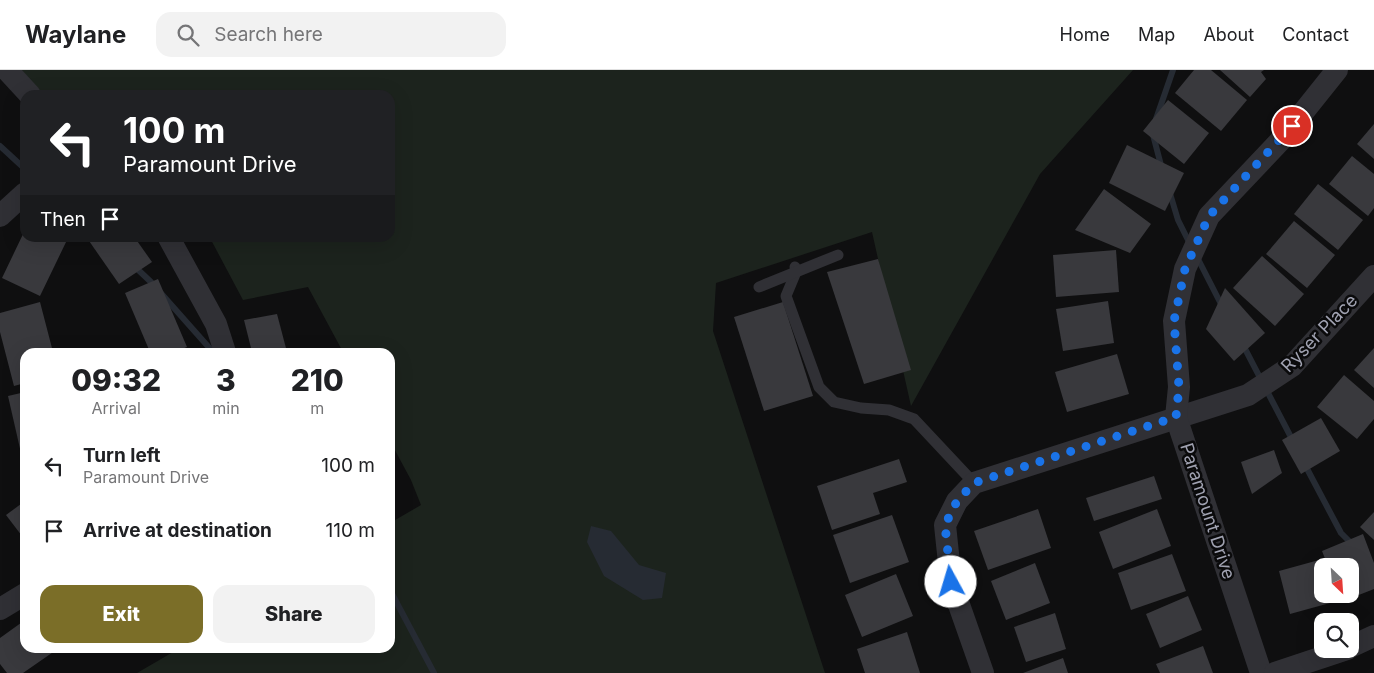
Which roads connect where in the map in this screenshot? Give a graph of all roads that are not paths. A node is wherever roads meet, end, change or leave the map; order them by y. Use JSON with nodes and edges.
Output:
{"nodes":[{"id":1,"x":7,"y":70,"type":"edge"},
{"id":2,"x":1337,"y":70,"type":"edge"},
{"id":3,"x":25,"y":90,"type":"edge"},
{"id":4,"x":20,"y":198,"type":"edge"},
{"id":5,"x":0,"y":216,"type":"edge"},
{"id":6,"x":171,"y":242,"type":"edge"},
{"id":7,"x":838,"y":255,"type":"dead end"},
{"id":8,"x":796,"y":270,"type":"junction"},
{"id":9,"x":1374,"y":276,"type":"edge"},
{"id":10,"x":759,"y":287,"type":"dead end"},
{"id":11,"x":224,"y":348,"type":"edge"},
{"id":12,"x":1176,"y":417,"type":"junction"},
{"id":13,"x":974,"y":483,"type":"junction"},
{"id":14,"x":20,"y":597,"type":"edge"},
{"id":15,"x":0,"y":610,"type":"edge"},
{"id":16,"x":1374,"y":636,"type":"edge"},
{"id":17,"x":1359,"y":643,"type":"edge"},
{"id":18,"x":1319,"y":658,"type":"edge"},
{"id":19,"x":983,"y":673,"type":"edge"},
{"id":20,"x":1261,"y":673,"type":"edge"},
{"id":21,"x":1274,"y":673,"type":"edge"}],
"edges":[{"from":1,"to":3,"type":"street"},
{"from":2,"to":12,"type":"street","name":"Paramount Drive"},
{"from":4,"to":5,"type":"street"},
{"from":6,"to":11,"type":"street"},
{"from":7,"to":8,"type":"lane"},
{"from":8,"to":10,"type":"lane"},
{"from":8,"to":13,"type":"lane"},
{"from":9,"to":12,"type":"street","name":"Ryser Place"},
{"from":12,"to":13,"type":"street","name":"Ryser Place"},
{"from":12,"to":20,"type":"street","name":"Paramount Drive"},
{"from":13,"to":19,"type":"street"},
{"from":14,"to":15,"type":"street"},
{"from":16,"to":17,"type":"street"},
{"from":18,"to":21,"type":"street"}]}
